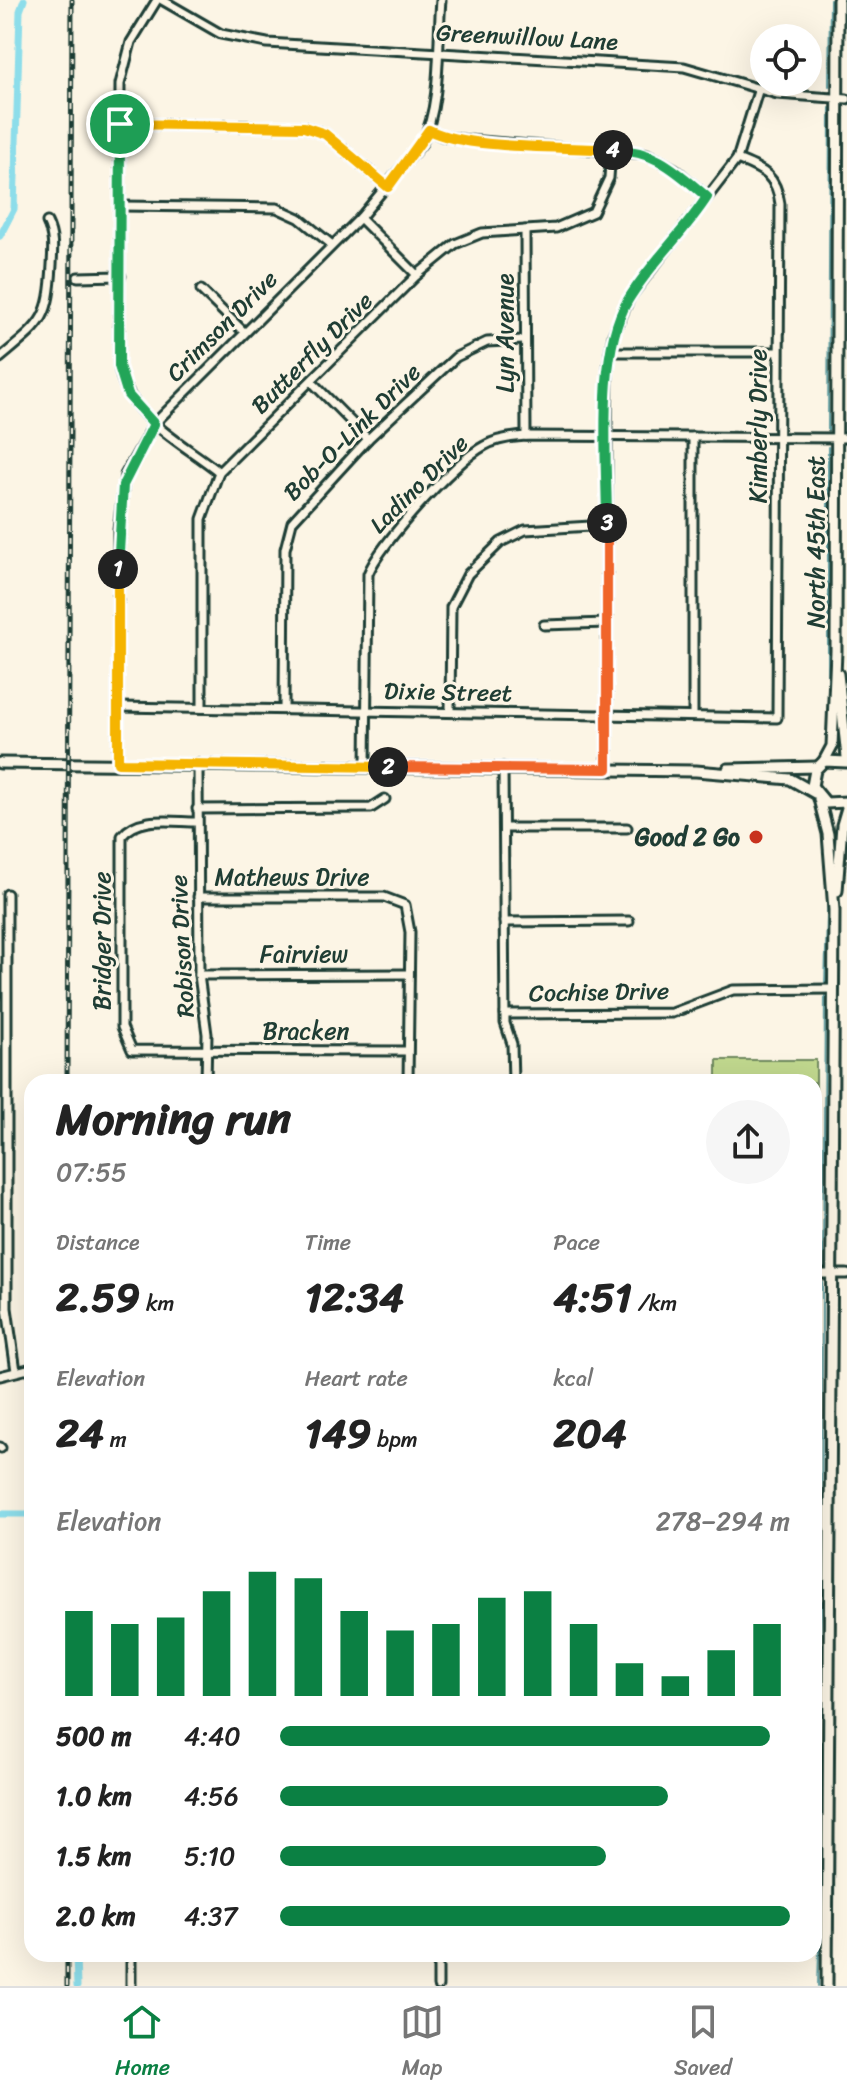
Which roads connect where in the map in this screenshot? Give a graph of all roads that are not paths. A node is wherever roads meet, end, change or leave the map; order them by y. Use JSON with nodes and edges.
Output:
{"nodes":[{"id":1,"x":159,"y":0,"type":"edge"},
{"id":2,"x":441,"y":0,"type":"edge"},
{"id":3,"x":838,"y":0,"type":"edge"},
{"id":4,"x":843,"y":15,"type":"edge"},
{"id":5,"x":436,"y":53,"type":"junction"},
{"id":6,"x":750,"y":85,"type":"edge"},
{"id":7,"x":757,"y":96,"type":"edge"},
{"id":8,"x":794,"y":96,"type":"edge"},
{"id":9,"x":842,"y":99,"type":"edge"},
{"id":10,"x":120,"y":124,"type":"junction"},
{"id":11,"x":429,"y":130,"type":"junction"},
{"id":12,"x":611,"y":150,"type":"junction"},
{"id":13,"x":737,"y":159,"type":"junction"},
{"id":14,"x":388,"y":187,"type":"junction"},
{"id":15,"x":707,"y":197,"type":"junction"},
{"id":16,"x":121,"y":206,"type":"junction"},
{"id":17,"x":360,"y":218,"type":"junction"},
{"id":18,"x":47,"y":222,"type":"dead end"},
{"id":19,"x":525,"y":230,"type":"junction"},
{"id":20,"x":331,"y":244,"type":"junction"},
{"id":21,"x":417,"y":275,"type":"junction"},
{"id":22,"x":121,"y":276,"type":"junction"},
{"id":23,"x":78,"y":277,"type":"dead end"},
{"id":24,"x":201,"y":290,"type":"dead end"},
{"id":25,"x":243,"y":331,"type":"junction"},
{"id":26,"x":523,"y":340,"type":"junction"},
{"id":27,"x":610,"y":352,"type":"junction"},
{"id":28,"x":778,"y":352,"type":"junction"},
{"id":29,"x":0,"y":358,"type":"edge"},
{"id":30,"x":312,"y":382,"type":"junction"},
{"id":31,"x":154,"y":424,"type":"junction"},
{"id":32,"x":526,"y":436,"type":"junction"},
{"id":33,"x":607,"y":437,"type":"junction"},
{"id":34,"x":693,"y":437,"type":"junction"},
{"id":35,"x":778,"y":438,"type":"junction"},
{"id":36,"x":842,"y":438,"type":"edge"},
{"id":37,"x":368,"y":439,"type":"junction"},
{"id":38,"x":219,"y":472,"type":"junction"},
{"id":39,"x":607,"y":525,"type":"junction"},
{"id":40,"x":607,"y":623,"type":"junction"},
{"id":41,"x":544,"y":625,"type":"dead end"},
{"id":42,"x":836,"y":651,"type":"junction"},
{"id":43,"x":119,"y":707,"type":"junction"},
{"id":44,"x":202,"y":708,"type":"junction"},
{"id":45,"x":284,"y":709,"type":"junction"},
{"id":46,"x":367,"y":711,"type":"junction"},
{"id":47,"x":450,"y":712,"type":"junction"},
{"id":48,"x":607,"y":714,"type":"junction"},
{"id":49,"x":693,"y":716,"type":"junction"},
{"id":50,"x":777,"y":718,"type":"joint"},
{"id":51,"x":847,"y":759,"type":"edge"},
{"id":52,"x":0,"y":763,"type":"edge"},
{"id":53,"x":118,"y":763,"type":"junction"},
{"id":54,"x":198,"y":764,"type":"junction"},
{"id":55,"x":821,"y":764,"type":"junction"},
{"id":56,"x":366,"y":766,"type":"junction"},
{"id":57,"x":503,"y":767,"type":"junction"},
{"id":58,"x":607,"y":769,"type":"junction"},
{"id":59,"x":696,"y":771,"type":"junction"},
{"id":60,"x":817,"y":796,"type":"junction"},
{"id":61,"x":385,"y":799,"type":"dead end"},
{"id":62,"x":847,"y":805,"type":"edge"},
{"id":63,"x":197,"y":809,"type":"junction"},
{"id":64,"x":197,"y":822,"type":"junction"},
{"id":65,"x":504,"y":828,"type":"junction"},
{"id":66,"x":627,"y":828,"type":"dead end"},
{"id":67,"x":7,"y":894,"type":"dead end"},
{"id":68,"x":198,"y":897,"type":"junction"},
{"id":69,"x":834,"y":910,"type":"junction"},
{"id":70,"x":629,"y":921,"type":"dead end"},
{"id":71,"x":504,"y":922,"type":"junction"},
{"id":72,"x":4,"y":934,"type":"edge"},
{"id":73,"x":409,"y":974,"type":"junction"},
{"id":74,"x":199,"y":975,"type":"junction"},
{"id":75,"x":834,"y":989,"type":"junction"},
{"id":76,"x":505,"y":1014,"type":"junction"},
{"id":77,"x":406,"y":1051,"type":"junction"},
{"id":78,"x":206,"y":1052,"type":"junction"},
{"id":79,"x":206,"y":1074,"type":"edge"},
{"id":80,"x":407,"y":1074,"type":"edge"},
{"id":81,"x":513,"y":1074,"type":"edge"},
{"id":82,"x":4,"y":1186,"type":"edge"},
{"id":83,"x":822,"y":1274,"type":"edge"},
{"id":84,"x":832,"y":1274,"type":"junction"},
{"id":85,"x":847,"y":1274,"type":"edge"},
{"id":86,"x":3,"y":1280,"type":"edge"},
{"id":87,"x":24,"y":1370,"type":"edge"},
{"id":88,"x":16,"y":1371,"type":"junction"},
{"id":89,"x":0,"y":1376,"type":"edge"},
{"id":90,"x":131,"y":1962,"type":"edge"},
{"id":91,"x":438,"y":1962,"type":"edge"},
{"id":92,"x":131,"y":1986,"type":"edge"},
{"id":93,"x":438,"y":1986,"type":"edge"},
{"id":94,"x":827,"y":1986,"type":"edge"}],
"edges":[{"from":1,"to":5,"type":"street","name":"Greenwillow Lane"},
{"from":1,"to":10,"type":"street"},
{"from":2,"to":5,"type":"street"},
{"from":3,"to":4,"type":"main road","name":"North 45th East"},
{"from":4,"to":9,"type":"main road","name":"North 45th East"},
{"from":5,"to":6,"type":"street","name":"Greenwillow Lane"},
{"from":5,"to":11,"type":"street"},
{"from":7,"to":13,"type":"street"},
{"from":8,"to":9,"type":"street","name":"Greenwillow Lane"},
{"from":9,"to":36,"type":"main road","name":"North 45th East"},
{"from":10,"to":14,"type":"street"},
{"from":10,"to":16,"type":"street"},
{"from":11,"to":12,"type":"street"},
{"from":11,"to":14,"type":"street","name":"Crimson Drive"},
{"from":12,"to":15,"type":"street"},
{"from":12,"to":19,"type":"street","name":"Butterfly Drive"},
{"from":13,"to":15,"type":"street"},
{"from":13,"to":28,"type":"street","name":"Kimberly Drive"},
{"from":14,"to":17,"type":"street","name":"Crimson Drive"},
{"from":15,"to":27,"type":"street"},
{"from":16,"to":20,"type":"street"},
{"from":16,"to":22,"type":"street"},
{"from":17,"to":20,"type":"street","name":"Crimson Drive"},
{"from":17,"to":21,"type":"street"},
{"from":18,"to":29,"type":"street"},
{"from":19,"to":21,"type":"street","name":"Butterfly Drive"},
{"from":19,"to":26,"type":"street","name":"Lyn Avenue"},
{"from":20,"to":25,"type":"street","name":"Crimson Drive"},
{"from":21,"to":30,"type":"street","name":"Butterfly Drive"},
{"from":22,"to":23,"type":"street"},
{"from":22,"to":31,"type":"street"},
{"from":24,"to":25,"type":"street"},
{"from":25,"to":31,"type":"street","name":"Crimson Drive"},
{"from":26,"to":32,"type":"street","name":"Lyn Avenue"},
{"from":26,"to":37,"type":"street","name":"Bob-O-Link Drive"},
{"from":27,"to":28,"type":"street"},
{"from":27,"to":33,"type":"street"},
{"from":28,"to":35,"type":"street","name":"Kimberly Drive"},
{"from":30,"to":37,"type":"street"},
{"from":30,"to":38,"type":"street","name":"Butterfly Drive"},
{"from":31,"to":38,"type":"street"},
{"from":31,"to":43,"type":"street","name":"Crimson Drive"},
{"from":32,"to":33,"type":"street","name":"Ladino Drive"},
{"from":32,"to":46,"type":"street","name":"Ladino Drive"},
{"from":33,"to":34,"type":"street","name":"Ladino Drive"},
{"from":33,"to":39,"type":"street"},
{"from":34,"to":35,"type":"street","name":"Ladino Drive"},
{"from":34,"to":49,"type":"street"},
{"from":35,"to":36,"type":"street","name":"Ladino Drive"},
{"from":35,"to":50,"type":"street","name":"Kimberly Drive"},
{"from":36,"to":42,"type":"main road","name":"North 45th East"},
{"from":37,"to":45,"type":"street","name":"Bob-O-Link Drive"},
{"from":38,"to":44,"type":"street","name":"Butterfly Drive"},
{"from":39,"to":40,"type":"street"},
{"from":39,"to":47,"type":"street"},
{"from":40,"to":41,"type":"street"},
{"from":40,"to":48,"type":"street"},
{"from":42,"to":51,"type":"main road","name":"North 45th East"},
{"from":42,"to":55,"type":"main road","name":"North 45th East"},
{"from":43,"to":44,"type":"street","name":"Dixie Street"},
{"from":43,"to":53,"type":"street","name":"Crimson Drive"},
{"from":44,"to":45,"type":"street","name":"Dixie Street"},
{"from":45,"to":46,"type":"street","name":"Dixie Street"},
{"from":46,"to":47,"type":"street","name":"Dixie Street"},
{"from":46,"to":56,"type":"street","name":"Ladino Drive"},
{"from":47,"to":48,"type":"street","name":"Dixie Street"},
{"from":48,"to":49,"type":"street","name":"Dixie Street"},
{"from":48,"to":58,"type":"street"},
{"from":49,"to":50,"type":"street","name":"Dixie Street"},
{"from":51,"to":55,"type":"main road"},
{"from":52,"to":53,"type":"main road"},
{"from":53,"to":54,"type":"main road"},
{"from":54,"to":56,"type":"main road"},
{"from":54,"to":63,"type":"street","name":"Robison Drive"},
{"from":55,"to":59,"type":"main road"},
{"from":55,"to":60,"type":"main road","name":"North 45th East"},
{"from":56,"to":57,"type":"main road"},
{"from":57,"to":58,"type":"main road"},
{"from":57,"to":65,"type":"street"},
{"from":58,"to":59,"type":"main road"},
{"from":59,"to":60,"type":"main road"},
{"from":60,"to":62,"type":"main road"},
{"from":60,"to":69,"type":"main road","name":"North 45th East"},
{"from":61,"to":63,"type":"street"},
{"from":62,"to":69,"type":"main road"},
{"from":63,"to":64,"type":"street","name":"Robison Drive"},
{"from":64,"to":68,"type":"street","name":"Robison Drive"},
{"from":64,"to":78,"type":"street","name":"Bridger Drive"},
{"from":65,"to":66,"type":"street"},
{"from":65,"to":71,"type":"street"},
{"from":67,"to":72,"type":"street"},
{"from":68,"to":73,"type":"street","name":"Mathews Drive"},
{"from":68,"to":74,"type":"street","name":"Robison Drive"},
{"from":69,"to":75,"type":"main road"},
{"from":70,"to":71,"type":"street"},
{"from":71,"to":76,"type":"street"},
{"from":72,"to":82,"type":"street"},
{"from":73,"to":74,"type":"street","name":"Fairview"},
{"from":73,"to":77,"type":"street"},
{"from":74,"to":78,"type":"street","name":"Robison Drive"},
{"from":75,"to":76,"type":"street","name":"Cochise Drive"},
{"from":75,"to":84,"type":"main road"},
{"from":76,"to":81,"type":"street"},
{"from":77,"to":78,"type":"street","name":"Bracken"},
{"from":77,"to":80,"type":"street"},
{"from":78,"to":79,"type":"street","name":"Robison Drive"},
{"from":82,"to":86,"type":"street"},
{"from":83,"to":84,"type":"street"},
{"from":84,"to":85,"type":"street"},
{"from":84,"to":94,"type":"main road"},
{"from":86,"to":88,"type":"street"},
{"from":87,"to":88,"type":"street"},
{"from":88,"to":89,"type":"street"},
{"from":90,"to":92,"type":"street"},
{"from":91,"to":93,"type":"street"}]}
